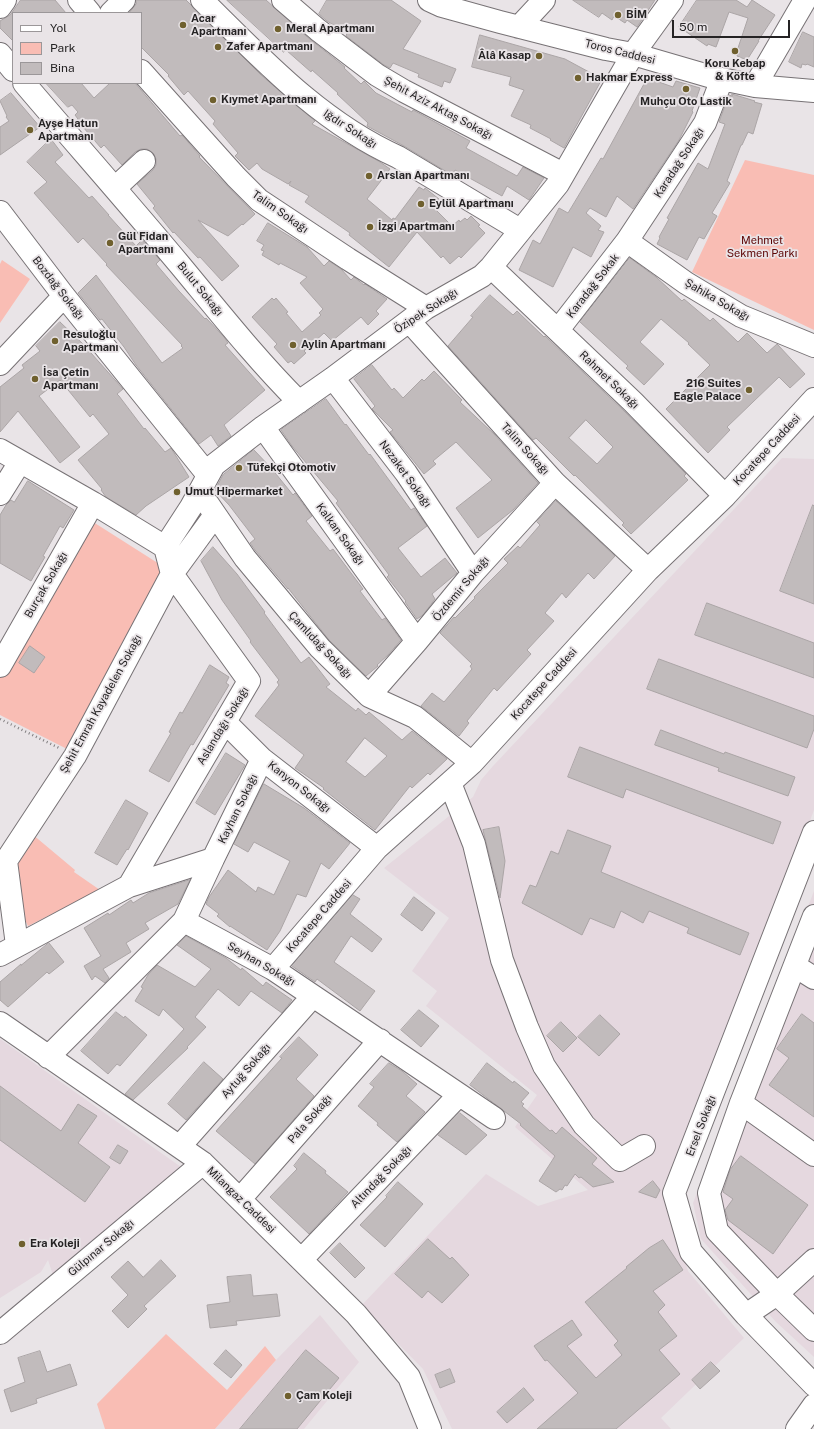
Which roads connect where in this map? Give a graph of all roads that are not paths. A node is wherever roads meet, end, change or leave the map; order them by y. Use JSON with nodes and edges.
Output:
{"nodes":[{"id":1,"x":5,"y":0,"type":"edge"},
{"id":2,"x":79,"y":0,"type":"edge"},
{"id":3,"x":124,"y":0,"type":"edge"},
{"id":4,"x":202,"y":0,"type":"edge"},
{"id":5,"x":283,"y":0,"type":"edge"},
{"id":6,"x":429,"y":0,"type":"edge"},
{"id":7,"x":544,"y":0,"type":"edge"},
{"id":8,"x":672,"y":0,"type":"edge"},
{"id":9,"x":805,"y":0,"type":"edge"},
{"id":10,"x":0,"y":7,"type":"edge"},
{"id":11,"x":89,"y":12,"type":"edge"},
{"id":12,"x":113,"y":12,"type":"edge"},
{"id":13,"x":519,"y":27,"type":"junction"},
{"id":14,"x":0,"y":54,"type":"edge"},
{"id":15,"x":632,"y":54,"type":"junction"},
{"id":16,"x":12,"y":69,"type":"edge"},
{"id":17,"x":142,"y":71,"type":"edge"},
{"id":18,"x":722,"y":79,"type":"junction"},
{"id":19,"x":25,"y":84,"type":"edge"},
{"id":20,"x":755,"y":86,"type":"junction"},
{"id":21,"x":814,"y":91,"type":"edge"},
{"id":22,"x":144,"y":161,"type":"dead end"},
{"id":23,"x":563,"y":174,"type":"junction"},
{"id":24,"x":115,"y":188,"type":"junction"},
{"id":25,"x":0,"y":212,"type":"edge"},
{"id":26,"x":520,"y":230,"type":"junction"},
{"id":27,"x":628,"y":241,"type":"junction"},
{"id":28,"x":491,"y":267,"type":"junction"},
{"id":29,"x":64,"y":296,"type":"junction"},
{"id":30,"x":426,"y":308,"type":"junction"},
{"id":31,"x":409,"y":321,"type":"junction"},
{"id":32,"x":558,"y":330,"type":"junction"},
{"id":33,"x":814,"y":346,"type":"edge"},
{"id":34,"x":0,"y":364,"type":"edge"},
{"id":35,"x":333,"y":378,"type":"junction"},
{"id":36,"x":299,"y":402,"type":"junction"},
{"id":37,"x":813,"y":404,"type":"edge"},
{"id":38,"x":263,"y":427,"type":"junction"},
{"id":39,"x":0,"y":450,"type":"edge"},
{"id":40,"x":20,"y":462,"type":"junction"},
{"id":41,"x":555,"y":483,"type":"junction"},
{"id":42,"x":203,"y":484,"type":"junction"},
{"id":43,"x":0,"y":494,"type":"edge"},
{"id":44,"x":725,"y":496,"type":"junction"},
{"id":45,"x":93,"y":503,"type":"junction"},
{"id":46,"x":215,"y":515,"type":"junction"},
{"id":47,"x":165,"y":547,"type":"junction"},
{"id":48,"x":648,"y":570,"type":"junction"},
{"id":49,"x":473,"y":573,"type":"junction"},
{"id":50,"x":172,"y":574,"type":"junction"},
{"id":51,"x":417,"y":641,"type":"junction"},
{"id":52,"x":0,"y":666,"type":"edge"},
{"id":53,"x":369,"y":696,"type":"junction"},
{"id":54,"x":224,"y":722,"type":"junction"},
{"id":55,"x":262,"y":759,"type":"junction"},
{"id":56,"x":472,"y":763,"type":"junction"},
{"id":57,"x":450,"y":783,"type":"junction"},
{"id":58,"x":814,"y":832,"type":"edge"},
{"id":59,"x":377,"y":848,"type":"junction"},
{"id":60,"x":213,"y":859,"type":"junction"},
{"id":61,"x":129,"y":886,"type":"junction"},
{"id":62,"x":814,"y":916,"type":"edge"},
{"id":63,"x":184,"y":921,"type":"junction"},
{"id":64,"x":8,"y":950,"type":"edge"},
{"id":65,"x":795,"y":966,"type":"junction"},
{"id":66,"x":273,"y":969,"type":"junction"},
{"id":67,"x":814,"y":978,"type":"edge"},
{"id":68,"x":313,"y":996,"type":"junction"},
{"id":69,"x":0,"y":1023,"type":"edge"},
{"id":70,"x":380,"y":1040,"type":"junction"},
{"id":71,"x":48,"y":1057,"type":"junction"},
{"id":72,"x":459,"y":1095,"type":"junction"},
{"id":73,"x":741,"y":1103,"type":"junction"},
{"id":74,"x":494,"y":1118,"type":"dead end"},
{"id":75,"x":180,"y":1146,"type":"junction"},
{"id":76,"x":644,"y":1146,"type":"dead end"},
{"id":77,"x":814,"y":1155,"type":"edge"},
{"id":78,"x":202,"y":1163,"type":"junction"},
{"id":79,"x":240,"y":1199,"type":"junction"},
{"id":80,"x":302,"y":1259,"type":"junction"},
{"id":81,"x":814,"y":1260,"type":"edge"},
{"id":82,"x":777,"y":1294,"type":"junction"},
{"id":83,"x":746,"y":1316,"type":"junction"},
{"id":84,"x":814,"y":1330,"type":"edge"},
{"id":85,"x":0,"y":1333,"type":"edge"},
{"id":86,"x":814,"y":1385,"type":"edge"},
{"id":87,"x":814,"y":1404,"type":"edge"},
{"id":88,"x":430,"y":1429,"type":"edge"},
{"id":89,"x":797,"y":1429,"type":"edge"}],
"edges":[{"from":1,"to":10,"type":"street"},
{"from":2,"to":11,"type":"street"},
{"from":3,"to":12,"type":"street"},
{"from":4,"to":26,"type":"street","name":"Iğdır Sokağı"},
{"from":5,"to":23,"type":"street","name":"Şehit Aziz Aktaş Sokağı"},
{"from":6,"to":13,"type":"street","name":"Toros Caddesi"},
{"from":7,"to":13,"type":"street"},
{"from":8,"to":15,"type":"street","name":"Özipek Sokağı"},
{"from":9,"to":20,"type":"street"},
{"from":13,"to":15,"type":"street","name":"Toros Caddesi"},
{"from":14,"to":16,"type":"street"},
{"from":15,"to":18,"type":"street","name":"Toros Caddesi"},
{"from":15,"to":23,"type":"street","name":"Özipek Sokağı"},
{"from":17,"to":30,"type":"street","name":"Talim Sokağı"},
{"from":18,"to":20,"type":"street","name":"Toros Caddesi"},
{"from":18,"to":27,"type":"street","name":"Karadağ Sokağı"},
{"from":19,"to":24,"type":"street","name":"Bulut Sokağı"},
{"from":20,"to":21,"type":"street","name":"Toros Caddesi"},
{"from":22,"to":24,"type":"street"},
{"from":23,"to":26,"type":"street","name":"Özipek Sokağı"},
{"from":24,"to":36,"type":"street","name":"Bulut Sokağı"},
{"from":25,"to":29,"type":"street","name":"Bozdağ Sokağı"},
{"from":26,"to":28,"type":"street","name":"Özipek Sokağı"},
{"from":27,"to":32,"type":"street","name":"Karadağ Sokak"},
{"from":27,"to":33,"type":"street","name":"Şahika Sokağı"},
{"from":28,"to":30,"type":"street","name":"Özipek Sokağı"},
{"from":28,"to":32,"type":"street","name":"Rahmet Sokağı"},
{"from":29,"to":34,"type":"street"},
{"from":29,"to":42,"type":"street","name":"Bozdağ Sokağı"},
{"from":30,"to":31,"type":"street","name":"Özipek Sokağı"},
{"from":31,"to":35,"type":"street","name":"Özipek Sokağı"},
{"from":31,"to":41,"type":"street","name":"Talim Sokağı"},
{"from":32,"to":44,"type":"street","name":"Rahmet Sokağı"},
{"from":35,"to":36,"type":"street","name":"Özipek Sokağı"},
{"from":35,"to":49,"type":"street","name":"Nezaket Sokağı"},
{"from":36,"to":38,"type":"street","name":"Özipek Sokağı"},
{"from":37,"to":44,"type":"street","name":"Kocatepe Caddesi"},
{"from":38,"to":42,"type":"street","name":"Özipek Sokağı"},
{"from":38,"to":51,"type":"street","name":"Kalkan Sokağı"},
{"from":39,"to":40,"type":"street"},
{"from":40,"to":43,"type":"street"},
{"from":40,"to":45,"type":"street"},
{"from":41,"to":48,"type":"street","name":"Talim Sokağı"},
{"from":41,"to":49,"type":"street","name":"Özdemir Sokağı"},
{"from":42,"to":46,"type":"street","name":"Çamlıdağ Sokağı"},
{"from":42,"to":47,"type":"street","name":"Özipek Sokağı"},
{"from":44,"to":48,"type":"street","name":"Kocatepe Caddesi"},
{"from":45,"to":47,"type":"street"},
{"from":45,"to":52,"type":"street","name":"Burçak Sokağı"},
{"from":46,"to":50,"type":"street","name":"Şehit Emrah Kayadelen Sokağı"},
{"from":46,"to":53,"type":"street","name":"Çamlıdağ Sokağı"},
{"from":47,"to":50,"type":"street","name":"Aslandağı Sokağı"},
{"from":48,"to":56,"type":"street","name":"Kocatepe Caddesi"},
{"from":49,"to":51,"type":"street","name":"Özdemir Sokağı"},
{"from":50,"to":54,"type":"street","name":"Aslandağı Sokağı"},
{"from":50,"to":64,"type":"street","name":"Şehit Emrah Kayadelen Sokağı"},
{"from":51,"to":53,"type":"street","name":"Özdemir Sokağı"},
{"from":53,"to":56,"type":"street","name":"Çamlıdağ Sokağı"},
{"from":54,"to":55,"type":"street","name":"Kanyon Sokağı"},
{"from":54,"to":61,"type":"street","name":"Aslandağı Sokağı"},
{"from":55,"to":59,"type":"street","name":"Kanyon Sokağı"},
{"from":55,"to":60,"type":"street","name":"Kayhan Sokağı"},
{"from":56,"to":57,"type":"street","name":"Kocatepe Caddesi"},
{"from":57,"to":59,"type":"street","name":"Kocatepe Caddesi"},
{"from":57,"to":76,"type":"street"},
{"from":58,"to":83,"type":"street","name":"Ersel Sokağı"},
{"from":59,"to":66,"type":"street","name":"Kocatepe Caddesi"},
{"from":60,"to":61,"type":"street"},
{"from":60,"to":63,"type":"street","name":"Kayhan Sokağı"},
{"from":61,"to":64,"type":"street"},
{"from":62,"to":65,"type":"street"},
{"from":63,"to":66,"type":"street","name":"Seyhan Sokağı"},
{"from":63,"to":71,"type":"street"},
{"from":65,"to":67,"type":"street"},
{"from":65,"to":73,"type":"street"},
{"from":66,"to":68,"type":"street","name":"Seyhan Sokağı"},
{"from":68,"to":70,"type":"street","name":"Seyhan Sokağı"},
{"from":68,"to":75,"type":"street","name":"Aytuğ Sokağı"},
{"from":69,"to":71,"type":"street","name":"Milangaz Caddesi"},
{"from":70,"to":72,"type":"street","name":"Seyhan Sokağı"},
{"from":70,"to":79,"type":"street","name":"Pala Sokağı"},
{"from":71,"to":75,"type":"street","name":"Milangaz Caddesi"},
{"from":72,"to":74,"type":"street","name":"Seyhan Sokağı"},
{"from":72,"to":80,"type":"street","name":"Altındağ Sokağı"},
{"from":73,"to":77,"type":"street"},
{"from":73,"to":82,"type":"street"},
{"from":75,"to":78,"type":"street","name":"Milangaz Caddesi"},
{"from":78,"to":79,"type":"street","name":"Milangaz Caddesi"},
{"from":78,"to":85,"type":"street","name":"Gülpınar Sokağı"},
{"from":79,"to":80,"type":"street","name":"Milangaz Caddesi"},
{"from":80,"to":88,"type":"street","name":"Milangaz Caddesi"},
{"from":81,"to":82,"type":"street"},
{"from":82,"to":83,"type":"street"},
{"from":82,"to":84,"type":"street"},
{"from":83,"to":86,"type":"street","name":"Ersel Sokağı"},
{"from":87,"to":89,"type":"street"}]}
